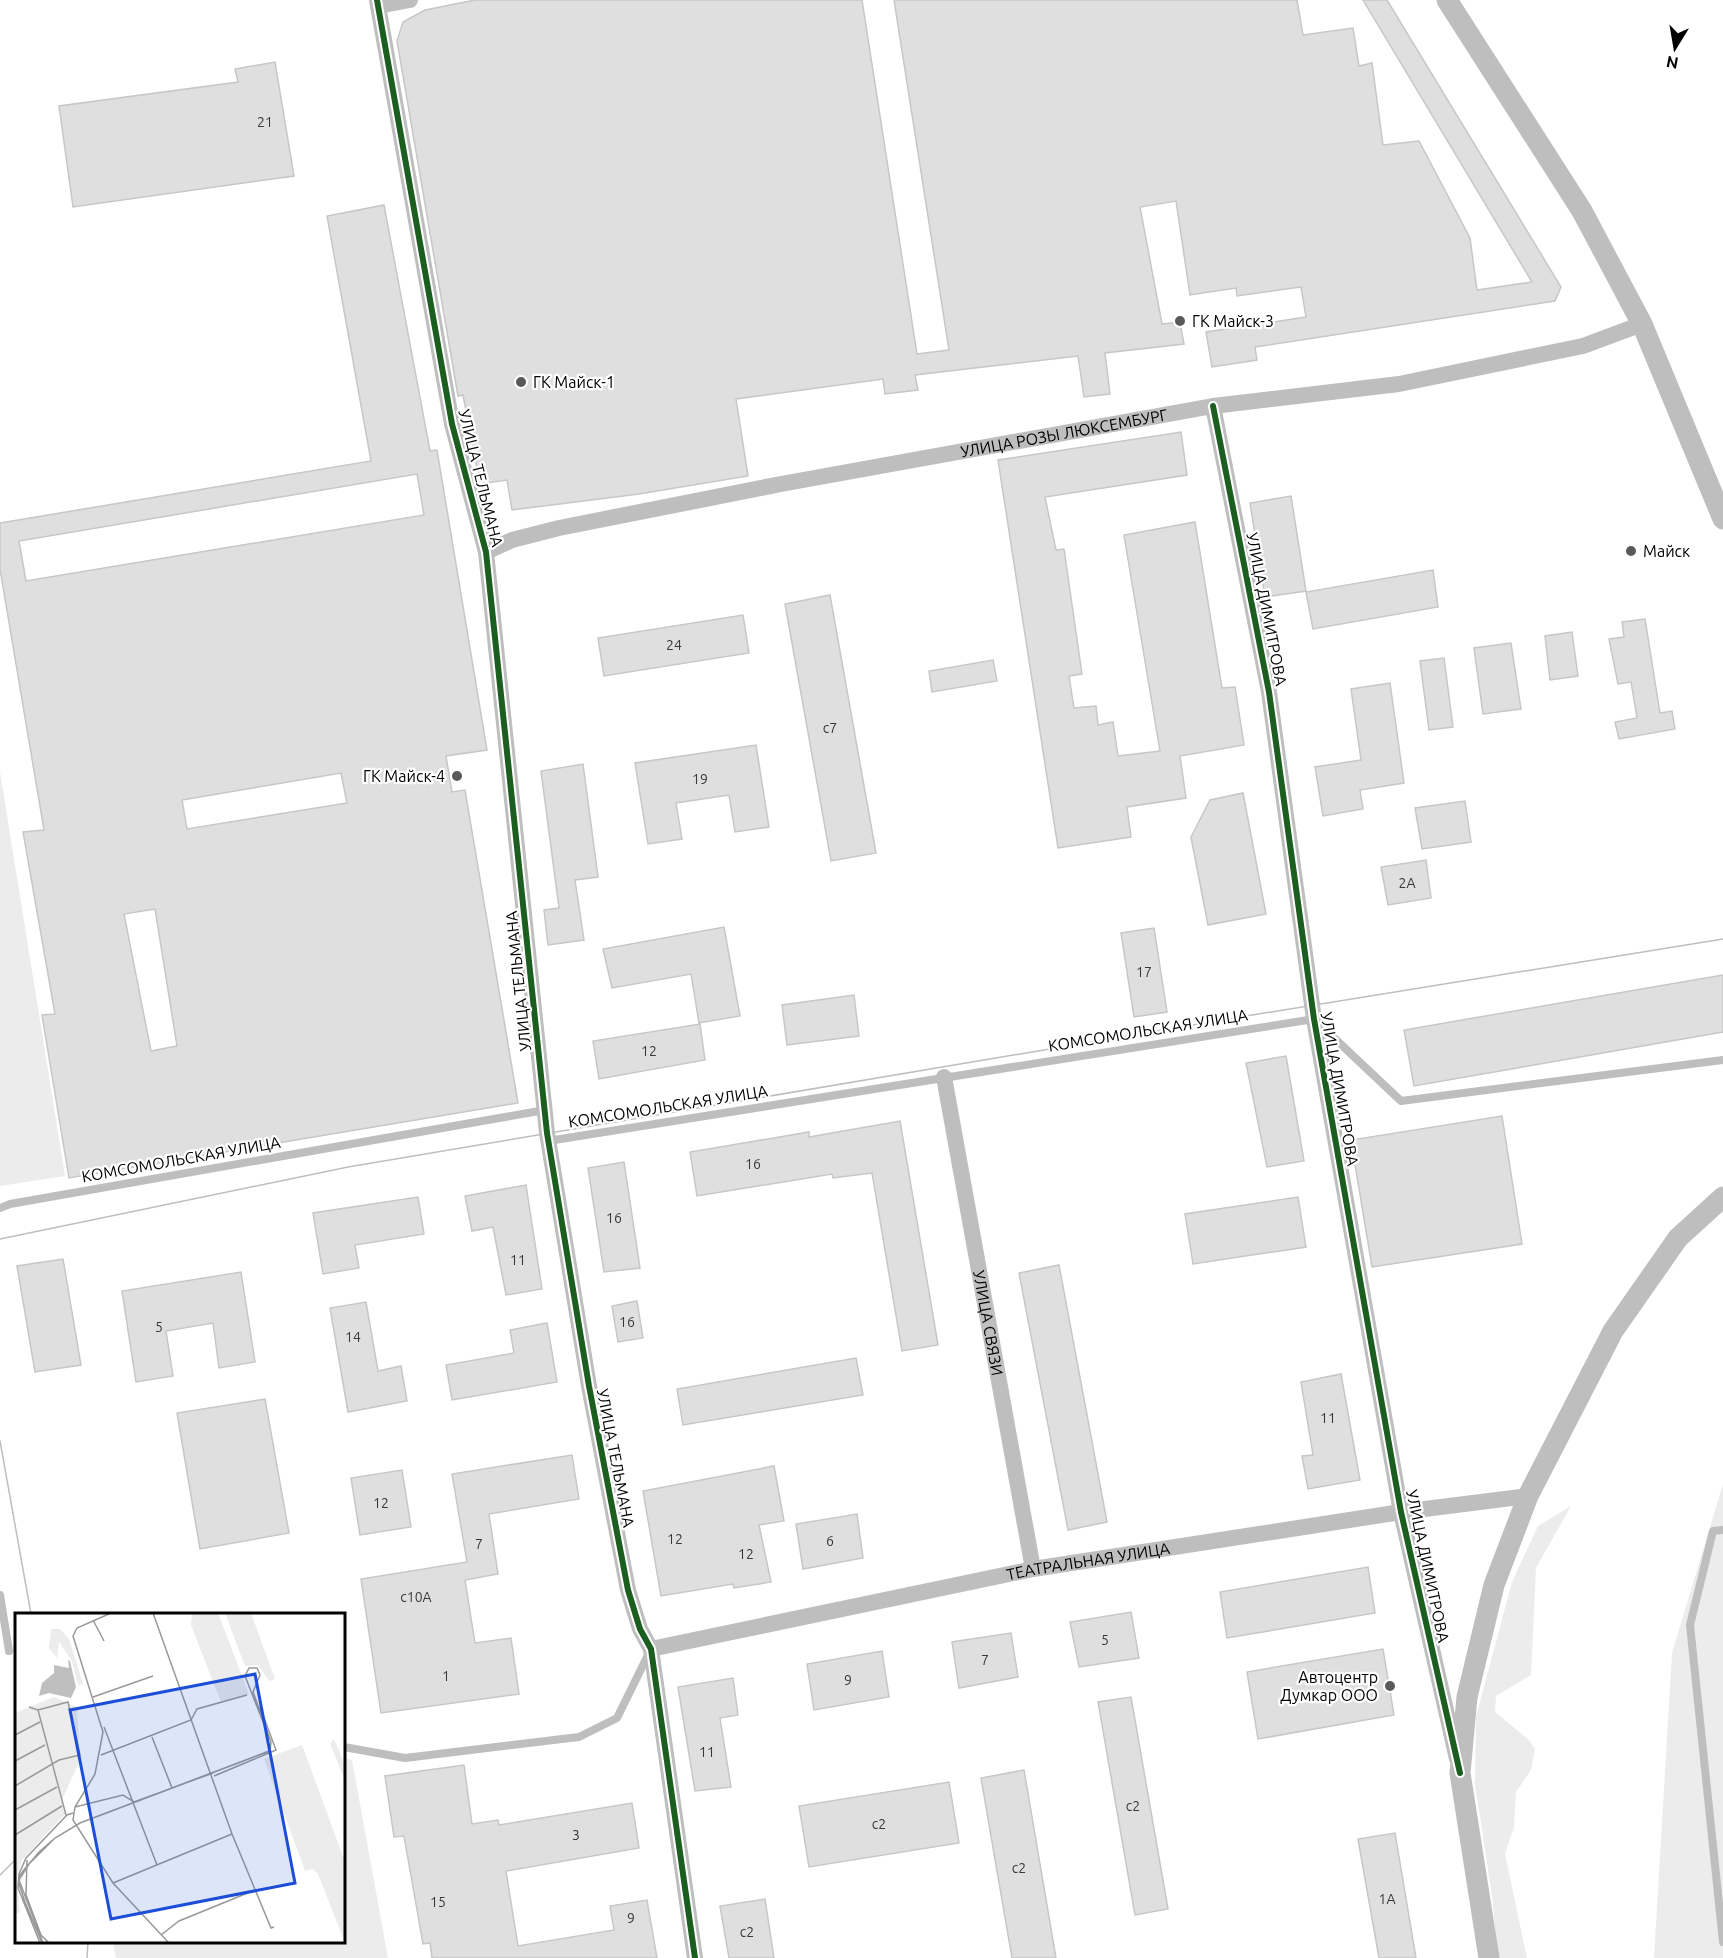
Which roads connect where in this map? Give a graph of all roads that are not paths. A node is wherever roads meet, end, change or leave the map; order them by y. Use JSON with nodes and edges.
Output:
{"nodes":[{"id":1,"x":410,"y":0,"type":"edge"},
{"id":2,"x":1447,"y":0,"type":"edge"},
{"id":3,"x":378,"y":3,"type":"edge"},
{"id":4,"x":1642,"y":324,"type":"junction"},
{"id":5,"x":1213,"y":406,"type":"junction"},
{"id":6,"x":1723,"y":519,"type":"edge"},
{"id":7,"x":486,"y":552,"type":"junction"},
{"id":8,"x":1314,"y":1019,"type":"junction"},
{"id":9,"x":1723,"y":1060,"type":"edge"},
{"id":10,"x":944,"y":1077,"type":"junction"},
{"id":11,"x":545,"y":1110,"type":"junction"},
{"id":12,"x":548,"y":1141,"type":"junction"},
{"id":13,"x":1723,"y":1197,"type":"edge"},
{"id":14,"x":0,"y":1208,"type":"edge"},
{"id":15,"x":1528,"y":1496,"type":"junction"},
{"id":16,"x":1401,"y":1512,"type":"junction"},
{"id":17,"x":1723,"y":1530,"type":"edge"},
{"id":18,"x":1033,"y":1569,"type":"junction"},
{"id":19,"x":0,"y":1595,"type":"edge"},
{"id":20,"x":651,"y":1649,"type":"junction"},
{"id":21,"x":9,"y":1652,"type":"dead end"},
{"id":22,"x":345,"y":1747,"type":"edge"},
{"id":23,"x":1460,"y":1773,"type":"junction"},
{"id":24,"x":1723,"y":1942,"type":"edge"},
{"id":25,"x":695,"y":1958,"type":"edge"},
{"id":26,"x":1489,"y":1958,"type":"edge"}],
"edges":[{"from":1,"to":3,"type":"street"},
{"from":2,"to":4,"type":"street"},
{"from":3,"to":7,"type":"street","name":"УЛИЦА ТЕЛЬМАНА"},
{"from":4,"to":5,"type":"street","name":"УЛИЦА РОЗЫ ЛЮКСЕМБУРГ"},
{"from":4,"to":6,"type":"street"},
{"from":5,"to":7,"type":"street","name":"УЛИЦА РОЗЫ ЛЮКСЕМБУРГ"},
{"from":5,"to":8,"type":"street","name":"УЛИЦА ДИМИТРОВА"},
{"from":7,"to":11,"type":"street","name":"УЛИЦА ТЕЛЬМАНА"},
{"from":8,"to":9,"type":"lane"},
{"from":8,"to":10,"type":"lane","name":"КОМСОМОЛЬСКАЯ УЛИЦА"},
{"from":8,"to":16,"type":"street","name":"УЛИЦА ДИМИТРОВА"},
{"from":10,"to":12,"type":"lane","name":"КОМСОМОЛЬСКАЯ УЛИЦА"},
{"from":10,"to":18,"type":"street","name":"УЛИЦА СВЯЗИ"},
{"from":11,"to":12,"type":"street","name":"УЛИЦА ТЕЛЬМАНА"},
{"from":11,"to":14,"type":"lane","name":"КОМСОМОЛЬСКАЯ УЛИЦА"},
{"from":12,"to":20,"type":"street","name":"УЛИЦА ТЕЛЬМАНА"},
{"from":13,"to":15,"type":"street"},
{"from":15,"to":16,"type":"street","name":"ТЕАТРАЛЬНАЯ УЛИЦА"},
{"from":15,"to":23,"type":"street"},
{"from":16,"to":18,"type":"street","name":"ТЕАТРАЛЬНАЯ УЛИЦА"},
{"from":16,"to":23,"type":"street","name":"УЛИЦА ДИМИТРОВА"},
{"from":17,"to":24,"type":"lane"},
{"from":18,"to":20,"type":"street","name":"ТЕАТРАЛЬНАЯ УЛИЦА"},
{"from":19,"to":21,"type":"lane"},
{"from":20,"to":22,"type":"lane"},
{"from":20,"to":25,"type":"street","name":"УЛИЦА ТЕЛЬМАНА"},
{"from":23,"to":26,"type":"street"}]}
